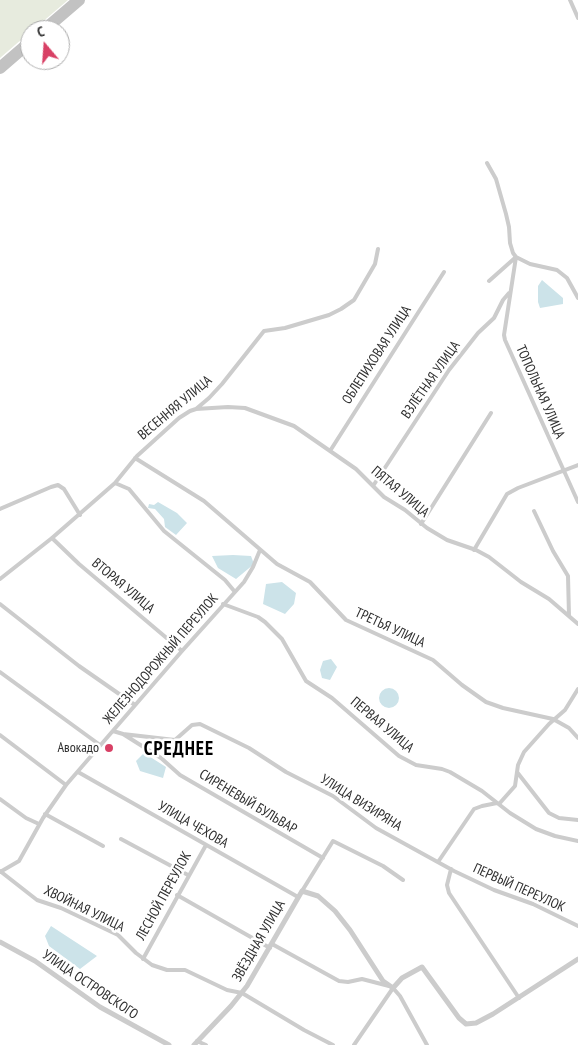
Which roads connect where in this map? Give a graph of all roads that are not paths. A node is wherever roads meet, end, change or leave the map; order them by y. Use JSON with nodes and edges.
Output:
{"nodes":[{"id":1,"x":570,"y":0,"type":"edge"},
{"id":2,"x":578,"y":18,"type":"edge"},
{"id":3,"x":488,"y":163,"type":"dead end"},
{"id":4,"x":378,"y":249,"type":"dead end"},
{"id":5,"x":516,"y":257,"type":"junction"},
{"id":6,"x":444,"y":272,"type":"dead end"},
{"id":7,"x":489,"y":281,"type":"dead end"},
{"id":8,"x":511,"y":291,"type":"junction"},
{"id":9,"x":578,"y":298,"type":"edge"},
{"id":10,"x":196,"y":409,"type":"junction"},
{"id":11,"x":491,"y":413,"type":"dead end"},
{"id":12,"x":330,"y":451,"type":"junction"},
{"id":13,"x":135,"y":458,"type":"junction"},
{"id":14,"x":578,"y":465,"type":"edge"},
{"id":15,"x":563,"y":471,"type":"junction"},
{"id":16,"x":115,"y":483,"type":"junction"},
{"id":17,"x":373,"y":486,"type":"junction"},
{"id":18,"x":578,"y":502,"type":"edge"},
{"id":19,"x":0,"y":509,"type":"edge"},
{"id":20,"x":534,"y":511,"type":"dead end"},
{"id":21,"x":80,"y":515,"type":"junction"},
{"id":22,"x":421,"y":524,"type":"junction"},
{"id":23,"x":52,"y":538,"type":"junction"},
{"id":24,"x":260,"y":550,"type":"junction"},
{"id":25,"x":474,"y":550,"type":"junction"},
{"id":26,"x":0,"y":579,"type":"edge"},
{"id":27,"x":235,"y":592,"type":"junction"},
{"id":28,"x":0,"y":604,"type":"edge"},
{"id":29,"x":224,"y":604,"type":"junction"},
{"id":30,"x":569,"y":616,"type":"junction"},
{"id":31,"x":578,"y":624,"type":"edge"},
{"id":32,"x":182,"y":651,"type":"junction"},
{"id":33,"x":0,"y":672,"type":"edge"},
{"id":34,"x":578,"y":689,"type":"edge"},
{"id":35,"x":135,"y":705,"type":"junction"},
{"id":36,"x":554,"y":719,"type":"junction"},
{"id":37,"x":113,"y":731,"type":"junction"},
{"id":38,"x":123,"y":734,"type":"junction"},
{"id":39,"x":0,"y":735,"type":"edge"},
{"id":40,"x":578,"y":738,"type":"edge"},
{"id":41,"x":100,"y":745,"type":"junction"},
{"id":42,"x":78,"y":772,"type":"junction"},
{"id":43,"x":517,"y":772,"type":"junction"},
{"id":44,"x":66,"y":785,"type":"junction"},
{"id":45,"x":0,"y":799,"type":"edge"},
{"id":46,"x":498,"y":804,"type":"junction"},
{"id":47,"x":45,"y":814,"type":"junction"},
{"id":48,"x":578,"y":820,"type":"edge"},
{"id":49,"x":39,"y":824,"type":"junction"},
{"id":50,"x":121,"y":839,"type":"dead end"},
{"id":51,"x":578,"y":841,"type":"edge"},
{"id":52,"x":206,"y":845,"type":"junction"},
{"id":53,"x":103,"y":846,"type":"dead end"},
{"id":54,"x":323,"y":858,"type":"junction"},
{"id":55,"x":438,"y":862,"type":"junction"},
{"id":56,"x":451,"y":869,"type":"junction"},
{"id":57,"x":0,"y":871,"type":"edge"},
{"id":58,"x":188,"y":875,"type":"junction"},
{"id":59,"x":403,"y":880,"type":"dead end"},
{"id":60,"x":302,"y":891,"type":"junction"},
{"id":61,"x":177,"y":895,"type":"junction"},
{"id":62,"x":298,"y":897,"type":"junction"},
{"id":63,"x":578,"y":926,"type":"edge"},
{"id":64,"x":0,"y":942,"type":"edge"},
{"id":65,"x":271,"y":946,"type":"junction"},
{"id":66,"x":143,"y":959,"type":"junction"},
{"id":67,"x":578,"y":959,"type":"edge"},
{"id":68,"x":393,"y":988,"type":"junction"},
{"id":69,"x":242,"y":993,"type":"junction"},
{"id":70,"x":518,"y":998,"type":"junction"},
{"id":71,"x":195,"y":1043,"type":"edge"},
{"id":72,"x":169,"y":1045,"type":"edge"},
{"id":73,"x":206,"y":1045,"type":"edge"},
{"id":74,"x":333,"y":1045,"type":"edge"},
{"id":75,"x":354,"y":1045,"type":"edge"},
{"id":76,"x":427,"y":1045,"type":"edge"}],
"edges":[{"from":1,"to":2,"type":"street"},
{"from":3,"to":5,"type":"street"},
{"from":4,"to":10,"type":"street","name":"ВЕСЕННЯЯ УЛИЦА"},
{"from":5,"to":7,"type":"street"},
{"from":5,"to":8,"type":"street","name":"ТОПОЛЬНАЯ УЛИЦА"},
{"from":5,"to":9,"type":"street"},
{"from":6,"to":12,"type":"street","name":"ОБЛЕПИХОВАЯ УЛИЦА"},
{"from":8,"to":15,"type":"street","name":"ТОПОЛЬНАЯ УЛИЦА"},
{"from":8,"to":17,"type":"street","name":"ВЗЛЁТНАЯ УЛИЦА"},
{"from":10,"to":12,"type":"street","name":"ПЯТАЯ УЛИЦА"},
{"from":10,"to":13,"type":"street","name":"ВЕСЕННЯЯ УЛИЦА"},
{"from":11,"to":22,"type":"street"},
{"from":12,"to":17,"type":"street","name":"ПЯТАЯ УЛИЦА"},
{"from":13,"to":16,"type":"street","name":"ВЕСЕННЯЯ УЛИЦА"},
{"from":13,"to":24,"type":"street","name":"ТРЕТЬЯ УЛИЦА"},
{"from":14,"to":15,"type":"street"},
{"from":15,"to":18,"type":"street","name":"ТОПОЛЬНАЯ УЛИЦА"},
{"from":15,"to":25,"type":"street"},
{"from":16,"to":21,"type":"street"},
{"from":16,"to":27,"type":"street"},
{"from":17,"to":22,"type":"street","name":"ПЯТАЯ УЛИЦА"},
{"from":19,"to":21,"type":"street"},
{"from":20,"to":30,"type":"street"},
{"from":21,"to":23,"type":"street"},
{"from":22,"to":25,"type":"street","name":"ПЯТАЯ УЛИЦА"},
{"from":23,"to":26,"type":"street"},
{"from":23,"to":32,"type":"street","name":"ВТОРАЯ УЛИЦА"},
{"from":24,"to":27,"type":"street","name":"ЖЕЛЕЗНОДОРОЖНЫЙ ПЕРЕУЛОК"},
{"from":24,"to":36,"type":"street","name":"ТРЕТЬЯ УЛИЦА"},
{"from":25,"to":30,"type":"street","name":"ПЯТАЯ УЛИЦА"},
{"from":27,"to":29,"type":"street","name":"ЖЕЛЕЗНОДОРОЖНЫЙ ПЕРЕУЛОК"},
{"from":28,"to":35,"type":"street"},
{"from":29,"to":32,"type":"street","name":"ЖЕЛЕЗНОДОРОЖНЫЙ ПЕРЕУЛОК"},
{"from":29,"to":46,"type":"street","name":"ПЕРВАЯ УЛИЦА"},
{"from":30,"to":31,"type":"street","name":"ПЯТАЯ УЛИЦА"},
{"from":32,"to":35,"type":"street","name":"ЖЕЛЕЗНОДОРОЖНЫЙ ПЕРЕУЛОК"},
{"from":33,"to":41,"type":"street"},
{"from":34,"to":36,"type":"street"},
{"from":35,"to":37,"type":"street","name":"ЖЕЛЕЗНОДОРОЖНЫЙ ПЕРЕУЛОК"},
{"from":36,"to":40,"type":"street"},
{"from":36,"to":43,"type":"street"},
{"from":37,"to":38,"type":"street","name":"СИРЕНЕВЫЙ БУЛЬВАР"},
{"from":37,"to":41,"type":"street","name":"ЖЕЛЕЗНОДОРОЖНЫЙ ПЕРЕУЛОК"},
{"from":38,"to":54,"type":"street","name":"СИРЕНЕВЫЙ БУЛЬВАР"},
{"from":38,"to":55,"type":"street","name":"УЛИЦА ВИЗИРЯНА"},
{"from":39,"to":44,"type":"street"},
{"from":41,"to":42,"type":"street","name":"ЖЕЛЕЗНОДОРОЖНЫЙ ПЕРЕУЛОК"},
{"from":42,"to":44,"type":"street","name":"ЖЕЛЕЗНОДОРОЖНЫЙ ПЕРЕУЛОК"},
{"from":42,"to":52,"type":"street","name":"УЛИЦА ЧЕХОВА"},
{"from":43,"to":46,"type":"street"},
{"from":43,"to":48,"type":"street"},
{"from":44,"to":47,"type":"street","name":"ЖЕЛЕЗНОДОРОЖНЫЙ ПЕРЕУЛОК"},
{"from":45,"to":49,"type":"street"},
{"from":46,"to":51,"type":"street","name":"ПЕРВАЯ УЛИЦА"},
{"from":46,"to":55,"type":"street"},
{"from":47,"to":49,"type":"street","name":"ЖЕЛЕЗНОДОРОЖНЫЙ ПЕРЕУЛОК"},
{"from":47,"to":53,"type":"street"},
{"from":49,"to":57,"type":"street","name":"ЖЕЛЕЗНОДОРОЖНЫЙ ПЕРЕУЛОК"},
{"from":50,"to":58,"type":"street"},
{"from":52,"to":58,"type":"street","name":"ЛЕСНОЙ ПЕРЕУЛОК"},
{"from":52,"to":62,"type":"street","name":"УЛИЦА ЧЕХОВА"},
{"from":54,"to":59,"type":"street","name":"ЗВЁЗДНАЯ УЛИЦА"},
{"from":54,"to":60,"type":"street","name":"ЗВЁЗДНАЯ УЛИЦА"},
{"from":55,"to":56,"type":"street","name":"УЛИЦА ВИЗИРЯНА"},
{"from":56,"to":63,"type":"street","name":"ПЕРВЫЙ ПЕРЕУЛОК"},
{"from":56,"to":70,"type":"street"},
{"from":57,"to":66,"type":"street","name":"ХВОЙНАЯ УЛИЦА"},
{"from":58,"to":61,"type":"street","name":"ЛЕСНОЙ ПЕРЕУЛОК"},
{"from":60,"to":62,"type":"street","name":"ЗВЁЗДНАЯ УЛИЦА"},
{"from":60,"to":68,"type":"street"},
{"from":61,"to":65,"type":"street"},
{"from":61,"to":66,"type":"street","name":"ЛЕСНОЙ ПЕРЕУЛОК"},
{"from":62,"to":65,"type":"street","name":"ЗВЁЗДНАЯ УЛИЦА"},
{"from":64,"to":72,"type":"street","name":"УЛИЦА ОСТРОВСКОГО"},
{"from":65,"to":68,"type":"street"},
{"from":65,"to":69,"type":"street","name":"ЗВЁЗДНАЯ УЛИЦА"},
{"from":66,"to":69,"type":"street","name":"ХВОЙНАЯ УЛИЦА"},
{"from":67,"to":70,"type":"street"},
{"from":68,"to":70,"type":"street"},
{"from":68,"to":75,"type":"street"},
{"from":68,"to":76,"type":"street"},
{"from":69,"to":71,"type":"street","name":"ЗВЁЗДНАЯ УЛИЦА"},
{"from":69,"to":74,"type":"street","name":"ХВОЙНАЯ УЛИЦА"},
{"from":71,"to":73,"type":"street"}]}
